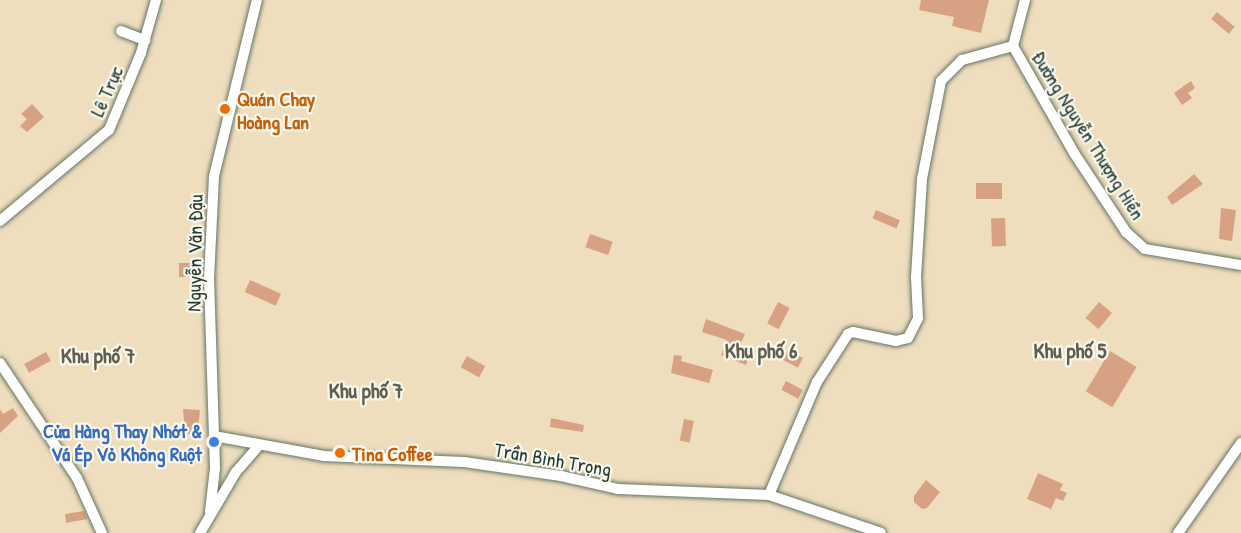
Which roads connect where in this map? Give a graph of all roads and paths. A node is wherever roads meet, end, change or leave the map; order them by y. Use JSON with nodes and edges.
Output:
{"nodes":[{"id":1,"x":156,"y":0,"type":"edge"},
{"id":2,"x":257,"y":0,"type":"edge"},
{"id":3,"x":1025,"y":0,"type":"edge"},
{"id":4,"x":121,"y":31,"type":"dead end"},
{"id":5,"x":145,"y":40,"type":"junction"},
{"id":6,"x":1013,"y":46,"type":"junction"},
{"id":7,"x":0,"y":221,"type":"edge"},
{"id":8,"x":1241,"y":265,"type":"edge"},
{"id":9,"x":0,"y":363,"type":"edge"},
{"id":10,"x":214,"y":436,"type":"junction"},
{"id":11,"x":1241,"y":443,"type":"edge"},
{"id":12,"x":258,"y":447,"type":"junction"},
{"id":13,"x":214,"y":468,"type":"junction"},
{"id":14,"x":236,"y":472,"type":"junction"},
{"id":15,"x":769,"y":495,"type":"junction"},
{"id":16,"x":210,"y":512,"type":"junction"},
{"id":17,"x":102,"y":533,"type":"edge"},
{"id":18,"x":200,"y":533,"type":"edge"},
{"id":19,"x":881,"y":533,"type":"edge"},
{"id":20,"x":1178,"y":533,"type":"edge"}],
"edges":[{"from":1,"to":5,"type":"street","name":"Lê Trực"},
{"from":2,"to":10,"type":"street","name":"Nguyễn Văn Đậu"},
{"from":3,"to":6,"type":"street"},
{"from":4,"to":5,"type":"street"},
{"from":5,"to":7,"type":"street","name":"Lê Trực"},
{"from":6,"to":8,"type":"street","name":"Đường Nguyễn Thượng Hiền"},
{"from":6,"to":15,"type":"street"},
{"from":9,"to":17,"type":"street"},
{"from":10,"to":12,"type":"street","name":"Trần Bình Trọng"},
{"from":10,"to":13,"type":"street","name":"Nguyễn Văn Đậu"},
{"from":11,"to":20,"type":"street"},
{"from":12,"to":14,"type":"street","name":"Nguyễn Văn Đậu"},
{"from":12,"to":15,"type":"street","name":"Trần Bình Trọng"},
{"from":13,"to":14,"type":"street"},
{"from":13,"to":16,"type":"street","name":"Nguyễn Văn Đậu"},
{"from":14,"to":16,"type":"street","name":"Nguyễn Văn Đậu"},
{"from":15,"to":19,"type":"street","name":"Trần Bình Trọng"},
{"from":16,"to":18,"type":"street","name":"Nguyễn Văn Đậu"}]}
